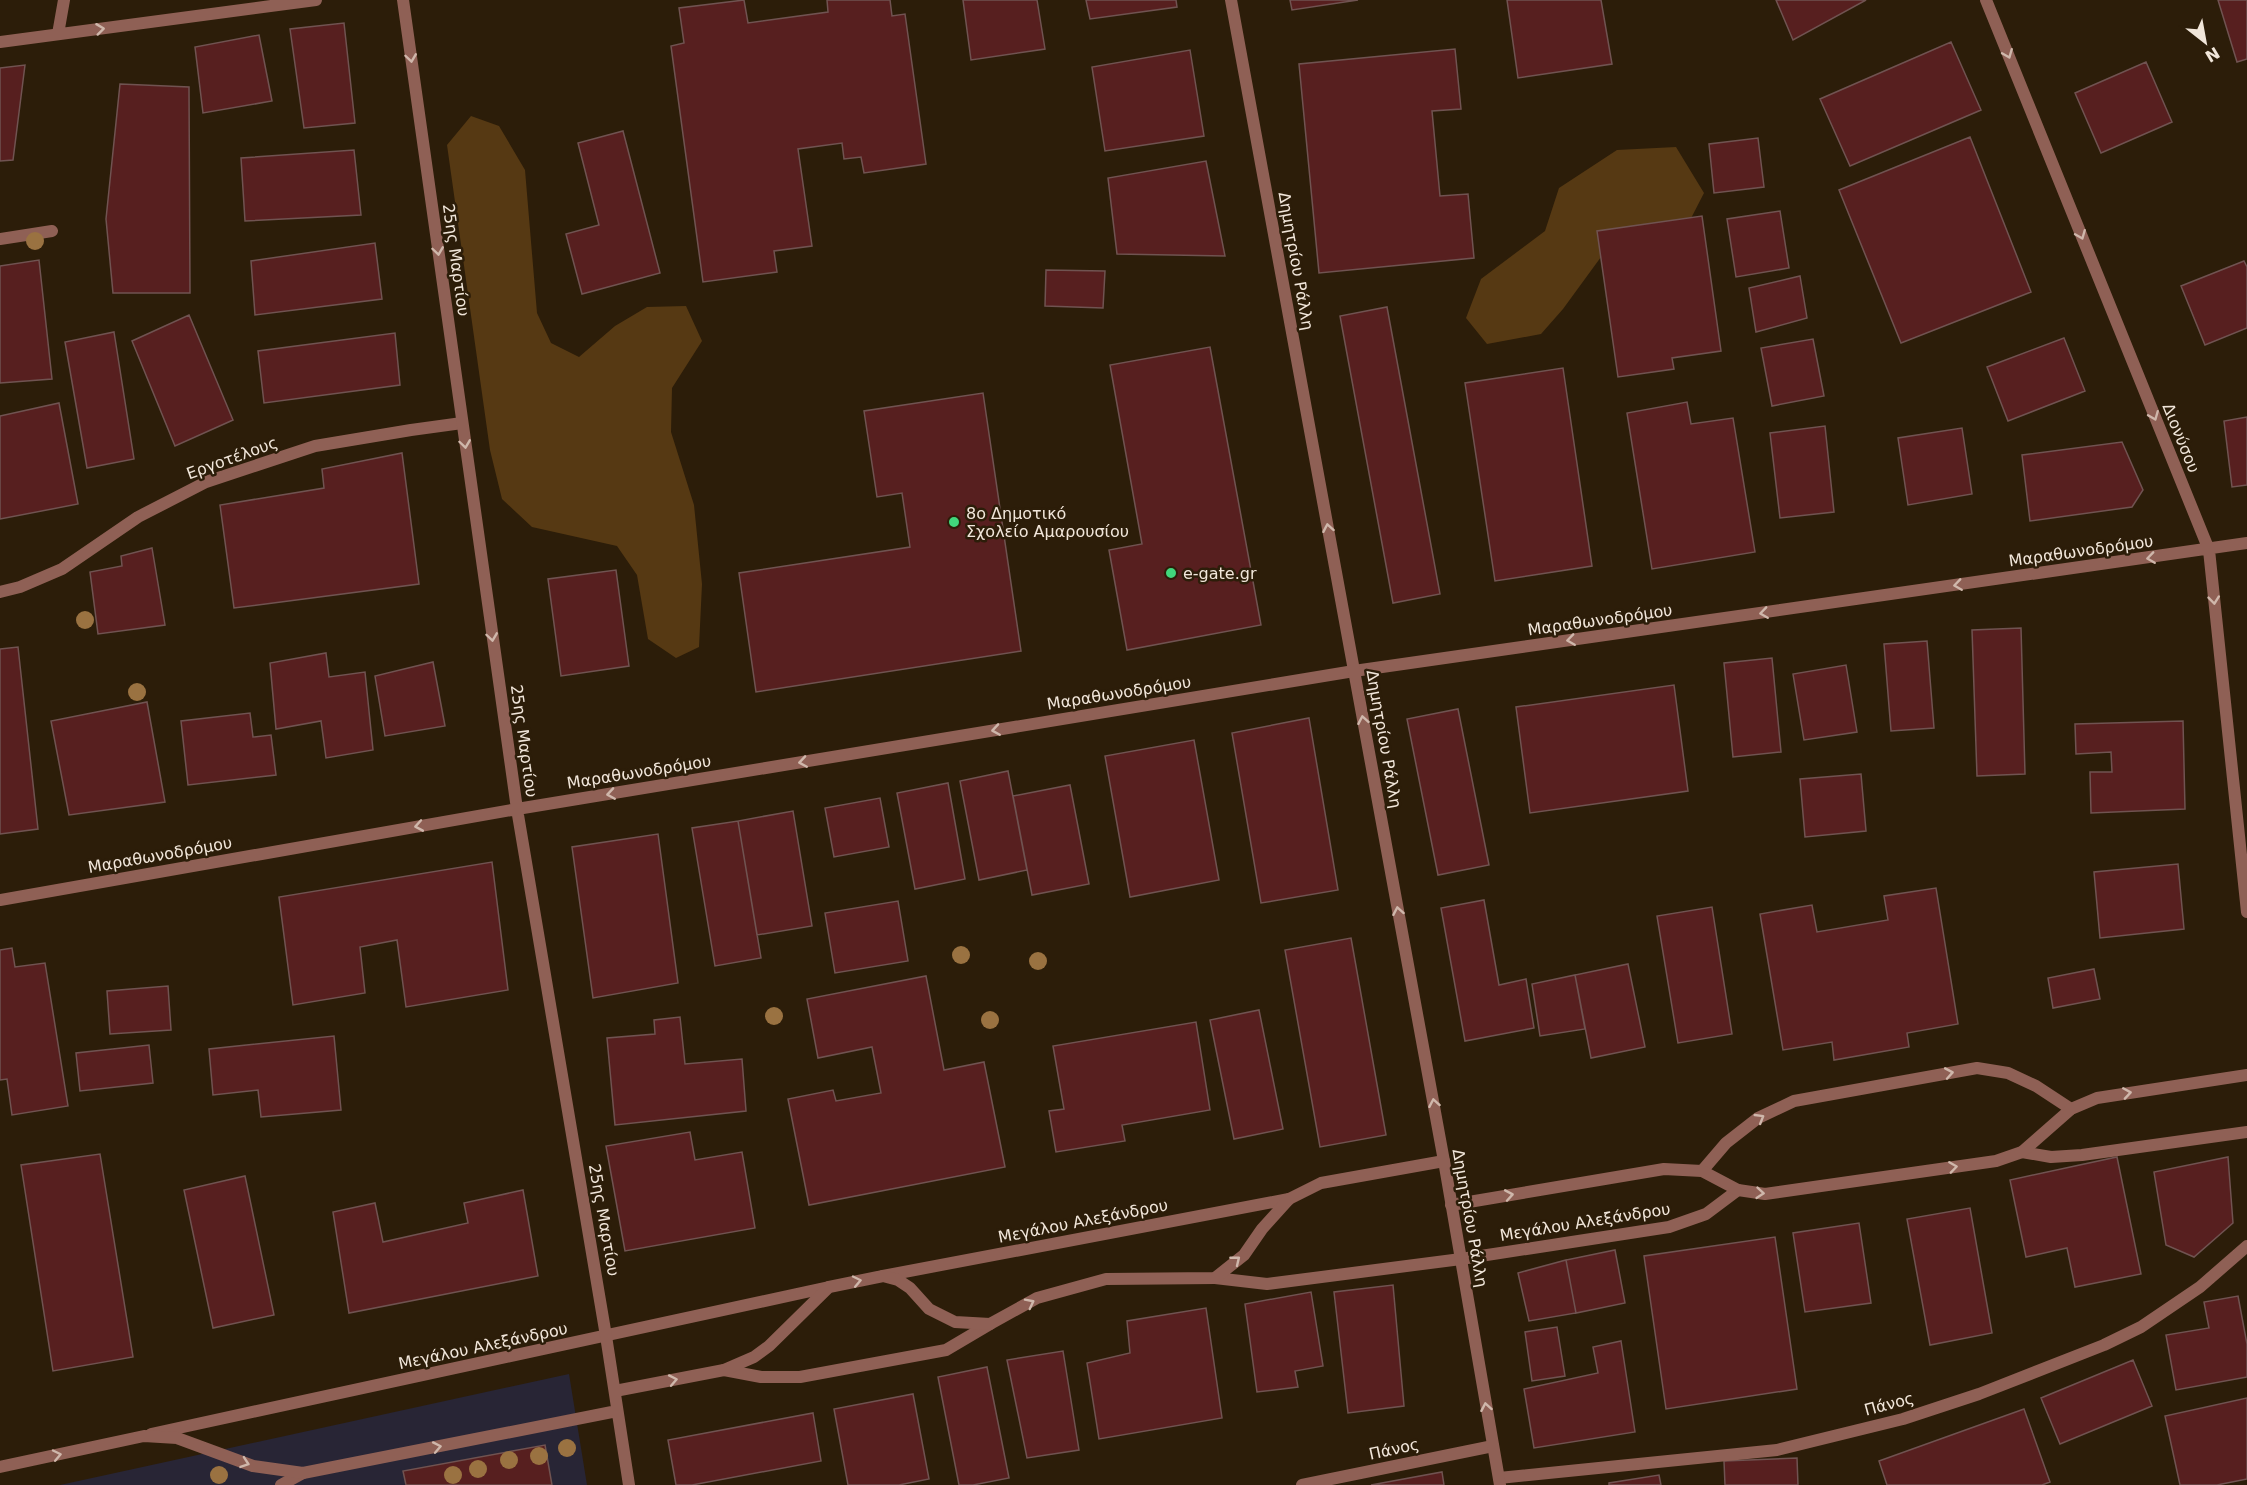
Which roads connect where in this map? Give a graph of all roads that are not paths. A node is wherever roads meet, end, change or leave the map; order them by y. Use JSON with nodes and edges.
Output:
{"nodes":[{"id":1,"x":64,"y":0,"type":"edge"},
{"id":2,"x":316,"y":0,"type":"edge"},
{"id":3,"x":403,"y":0,"type":"edge"},
{"id":4,"x":1231,"y":0,"type":"edge"},
{"id":5,"x":1986,"y":0,"type":"edge"},
{"id":6,"x":58,"y":34,"type":"junction"},
{"id":7,"x":0,"y":42,"type":"edge"},
{"id":8,"x":52,"y":231,"type":"dead end"},
{"id":9,"x":0,"y":239,"type":"edge"},
{"id":10,"x":462,"y":423,"type":"junction"},
{"id":11,"x":2247,"y":543,"type":"edge"},
{"id":12,"x":2208,"y":550,"type":"junction"},
{"id":13,"x":0,"y":592,"type":"edge"},
{"id":14,"x":1354,"y":671,"type":"junction"},
{"id":15,"x":517,"y":809,"type":"junction"},
{"id":16,"x":0,"y":900,"type":"edge"},
{"id":17,"x":2247,"y":912,"type":"edge"},
{"id":18,"x":2247,"y":1075,"type":"edge"},
{"id":19,"x":2071,"y":1109,"type":"junction"},
{"id":20,"x":2247,"y":1132,"type":"edge"},
{"id":21,"x":2022,"y":1152,"type":"junction"},
{"id":22,"x":1444,"y":1161,"type":"junction"},
{"id":23,"x":1702,"y":1171,"type":"junction"},
{"id":24,"x":1738,"y":1190,"type":"junction"},
{"id":25,"x":1289,"y":1199,"type":"junction"},
{"id":26,"x":1451,"y":1205,"type":"junction"},
{"id":27,"x":2247,"y":1245,"type":"edge"},
{"id":28,"x":1461,"y":1259,"type":"junction"},
{"id":29,"x":883,"y":1276,"type":"junction"},
{"id":30,"x":1215,"y":1278,"type":"junction"},
{"id":31,"x":829,"y":1287,"type":"junction"},
{"id":32,"x":990,"y":1324,"type":"junction"},
{"id":33,"x":606,"y":1336,"type":"junction"},
{"id":34,"x":724,"y":1370,"type":"junction"},
{"id":35,"x":615,"y":1391,"type":"junction"},
{"id":36,"x":617,"y":1411,"type":"junction"},
{"id":37,"x":144,"y":1436,"type":"junction"},
{"id":38,"x":1493,"y":1446,"type":"junction"},
{"id":39,"x":0,"y":1467,"type":"edge"},
{"id":40,"x":303,"y":1473,"type":"junction"},
{"id":41,"x":1500,"y":1481,"type":"edge"},
{"id":42,"x":281,"y":1485,"type":"edge"},
{"id":43,"x":629,"y":1485,"type":"edge"},
{"id":44,"x":1302,"y":1485,"type":"edge"}],
"edges":[{"from":1,"to":6,"type":"street"},
{"from":6,"to":2,"type":"street","one_way":true},
{"from":3,"to":10,"type":"street","name":"25ης Μαρτίου","one_way":true},
{"from":14,"to":4,"type":"street","name":"Δημητρίου Ράλλη","one_way":true},
{"from":5,"to":12,"type":"street","name":"Διονύσου","one_way":true},
{"from":6,"to":7,"type":"street"},
{"from":8,"to":9,"type":"street"},
{"from":10,"to":13,"type":"street","name":"Εργοτέλους"},
{"from":10,"to":15,"type":"street","name":"25ης Μαρτίου","one_way":true},
{"from":11,"to":12,"type":"street","name":"Μαραθωνοδρόμου"},
{"from":12,"to":14,"type":"street","name":"Μαραθωνοδρόμου","one_way":true},
{"from":12,"to":17,"type":"street","name":"Διονύσου","one_way":true},
{"from":14,"to":15,"type":"street","name":"Μαραθωνοδρόμου","one_way":true},
{"from":22,"to":14,"type":"street","name":"Δημητρίου Ράλλη","one_way":true},
{"from":15,"to":16,"type":"street","name":"Μαραθωνοδρόμου","one_way":true},
{"from":15,"to":33,"type":"street","name":"25ης Μαρτίου"},
{"from":19,"to":18,"type":"street","one_way":true},
{"from":19,"to":21,"type":"street"},
{"from":23,"to":19,"type":"street","one_way":true},
{"from":20,"to":21,"type":"street"},
{"from":24,"to":21,"type":"street","one_way":true},
{"from":22,"to":25,"type":"street","name":"Μεγάλου Αλεξάνδρου"},
{"from":22,"to":26,"type":"street","name":"Δημητρίου Ράλλη"},
{"from":23,"to":24,"type":"street"},
{"from":26,"to":23,"type":"street","one_way":true},
{"from":24,"to":28,"type":"street","name":"Μεγάλου Αλεξάνδρου"},
{"from":25,"to":29,"type":"street","name":"Μεγάλου Αλεξάνδρου"},
{"from":30,"to":25,"type":"street","name":"Μεγάλου Αλεξάνδρου","one_way":true},
{"from":26,"to":28,"type":"street","name":"Δημητρίου Ράλλη"},
{"from":27,"to":41,"type":"street","name":"Πάνος"},
{"from":28,"to":30,"type":"street","name":"Μεγάλου Αλεξάνδρου"},
{"from":38,"to":28,"type":"street","name":"Δημητρίου Ράλλη","one_way":true},
{"from":31,"to":29,"type":"street","name":"Μεγάλου Αλεξάνδρου","one_way":true},
{"from":29,"to":32,"type":"street"},
{"from":32,"to":30,"type":"street","name":"Μεγάλου Αλεξάνδρου","one_way":true},
{"from":31,"to":33,"type":"street","name":"Μεγάλου Αλεξάνδρου"},
{"from":31,"to":34,"type":"street","name":"Μεγάλου Αλεξάνδρου"},
{"from":32,"to":34,"type":"street","name":"Μεγάλου Αλεξάνδρου"},
{"from":33,"to":35,"type":"street","name":"25ης Μαρτίου"},
{"from":33,"to":37,"type":"street","name":"Μεγάλου Αλεξάνδρου"},
{"from":35,"to":34,"type":"street","name":"Μεγάλου Αλεξάνδρου","one_way":true},
{"from":35,"to":36,"type":"street","name":"25ης Μαρτίου"},
{"from":40,"to":36,"type":"street","name":"Μεγάλου Αλεξάνδρου","one_way":true},
{"from":36,"to":43,"type":"street","name":"25ης Μαρτίου"},
{"from":39,"to":37,"type":"street","name":"Μεγάλου Αλεξάνδρου","one_way":true},
{"from":37,"to":40,"type":"street","name":"Μεγάλου Αλεξάνδρου","one_way":true},
{"from":38,"to":41,"type":"street","name":"Δημητρίου Ράλλη"},
{"from":38,"to":44,"type":"street","name":"Πάνος"},
{"from":40,"to":42,"type":"street","name":"Μεγάλου Αλεξάνδρου"}]}
